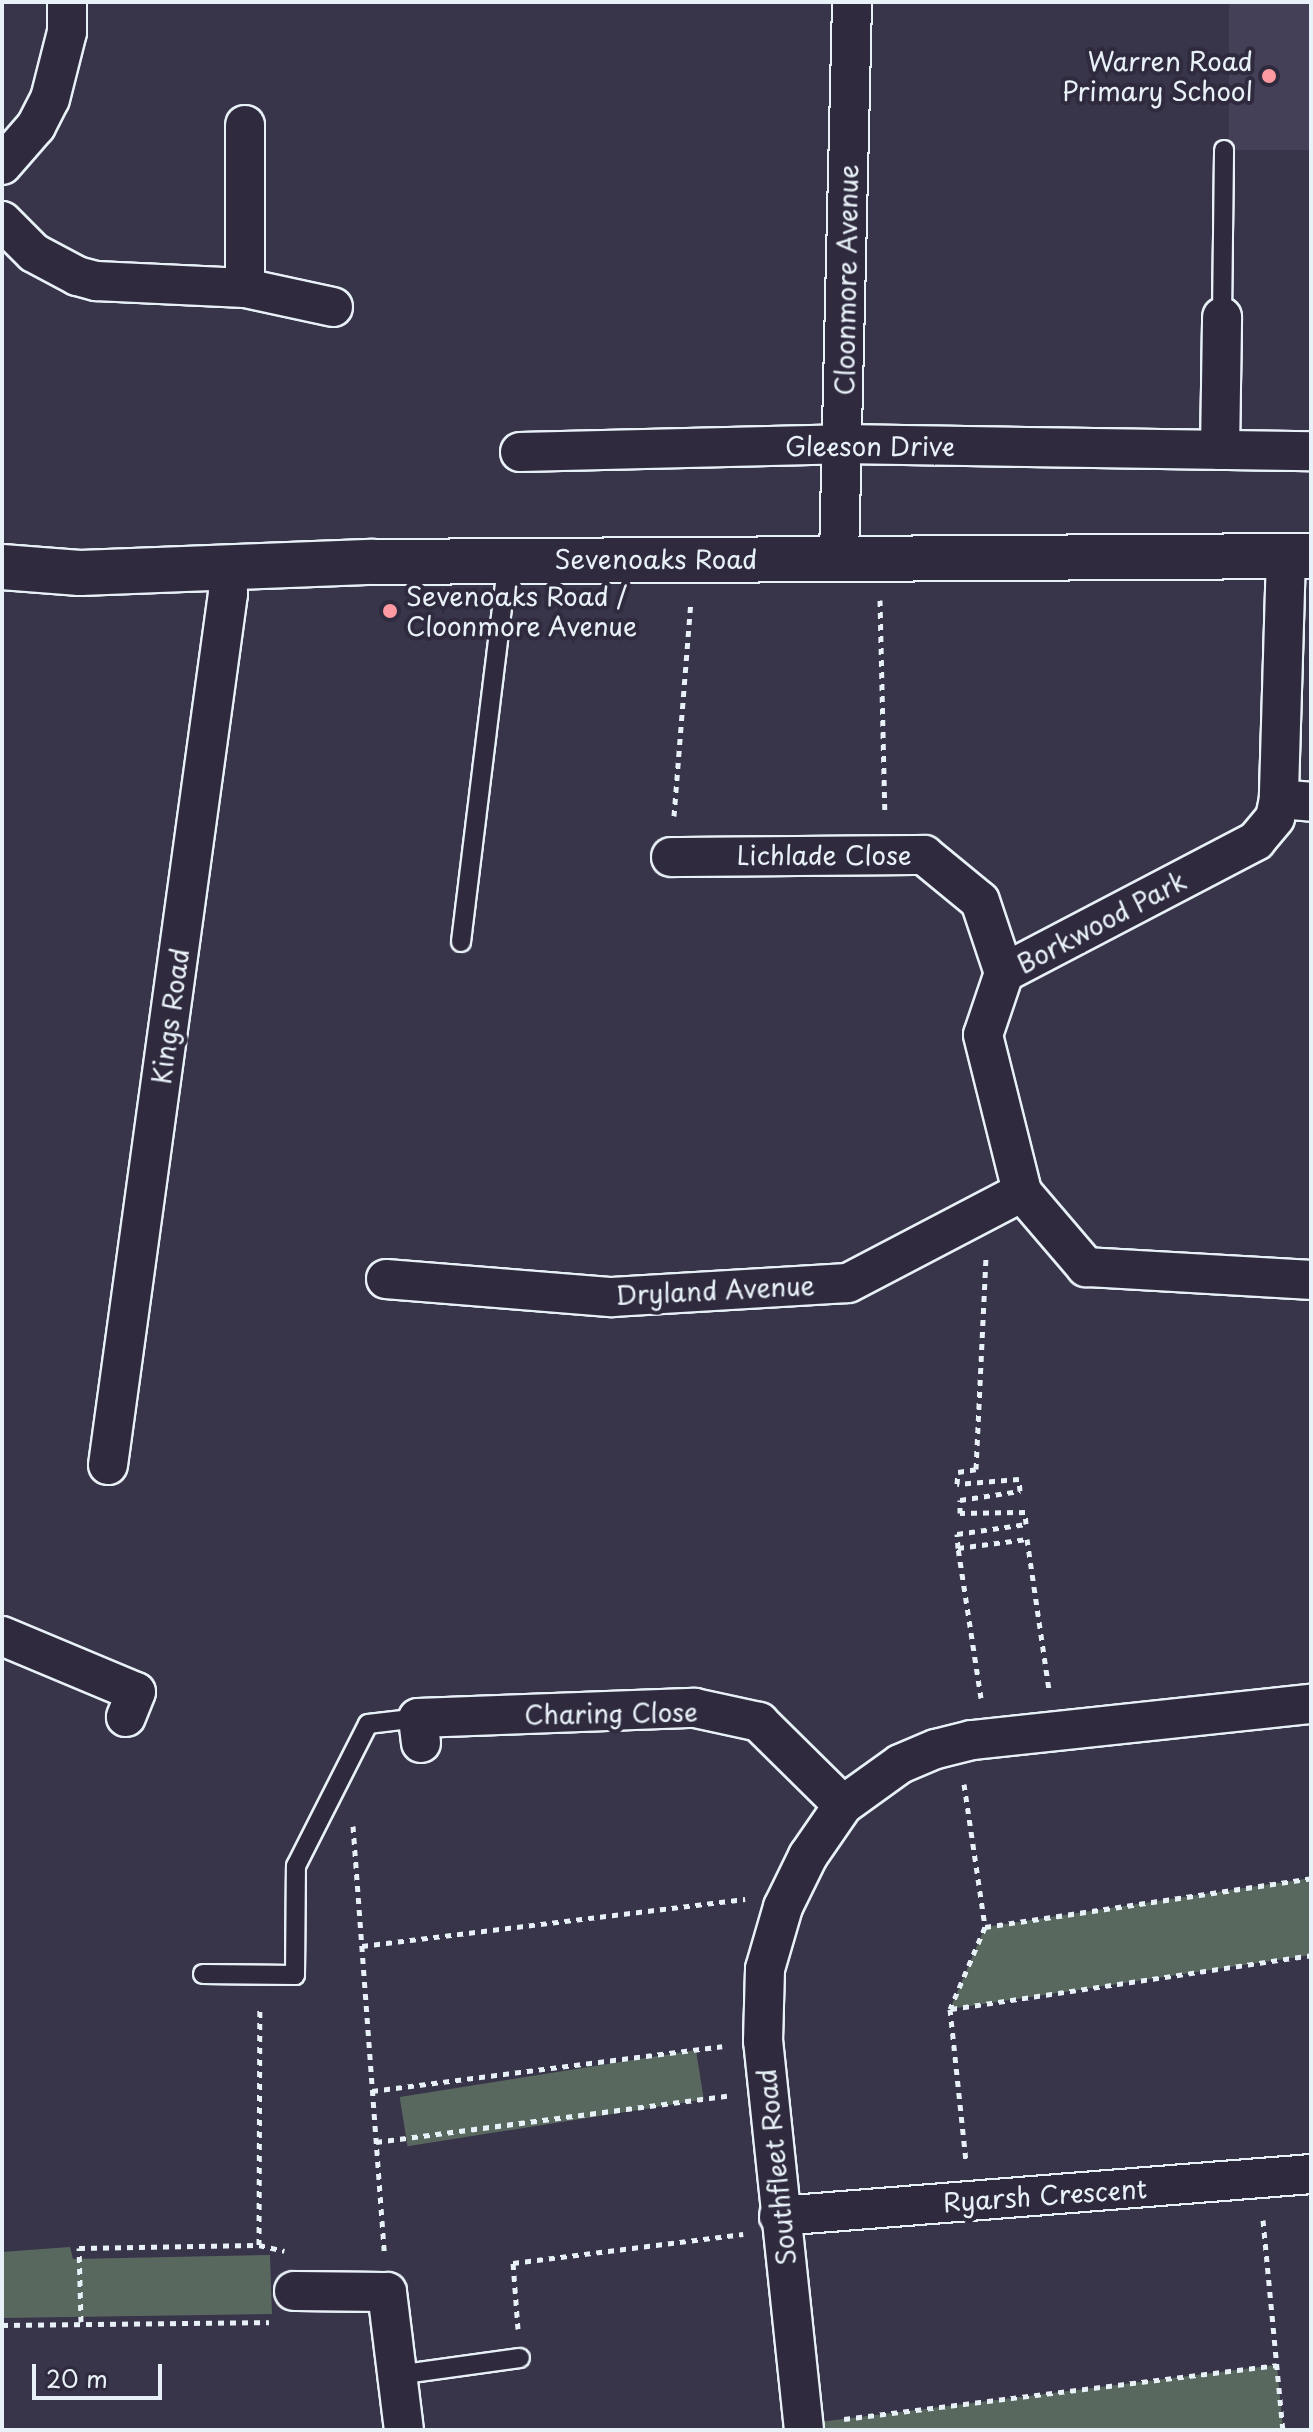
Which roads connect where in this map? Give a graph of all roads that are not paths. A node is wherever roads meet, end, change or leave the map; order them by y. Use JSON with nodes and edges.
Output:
{"nodes":[{"id":1,"x":67,"y":2,"type":"edge"},
{"id":2,"x":852,"y":2,"type":"edge"},
{"id":3,"x":245,"y":125,"type":"dead end"},
{"id":4,"x":1224,"y":150,"type":"dead end"},
{"id":5,"x":2,"y":165,"type":"edge"},
{"id":6,"x":2,"y":221,"type":"edge"},
{"id":7,"x":245,"y":288,"type":"junction"},
{"id":8,"x":333,"y":307,"type":"dead end"},
{"id":9,"x":1222,"y":317,"type":"joint"},
{"id":10,"x":842,"y":444,"type":"junction"},
{"id":11,"x":1220,"y":450,"type":"junction"},
{"id":12,"x":1311,"y":451,"type":"edge"},
{"id":13,"x":520,"y":452,"type":"dead end"},
{"id":14,"x":1299,"y":556,"type":"edge"},
{"id":15,"x":859,"y":558,"type":"junction"},
{"id":16,"x":508,"y":560,"type":"junction"},
{"id":17,"x":2,"y":567,"type":"edge"},
{"id":18,"x":227,"y":568,"type":"junction"},
{"id":19,"x":1295,"y":800,"type":"edge"},
{"id":20,"x":671,"y":857,"type":"road end"},
{"id":21,"x":461,"y":942,"type":"dead end"},
{"id":22,"x":1004,"y":973,"type":"junction"},
{"id":23,"x":1022,"y":1192,"type":"junction"},
{"id":24,"x":386,"y":1279,"type":"dead end"},
{"id":25,"x":1311,"y":1280,"type":"edge"},
{"id":26,"x":108,"y":1465,"type":"dead end"},
{"id":27,"x":2,"y":1636,"type":"edge"},
{"id":28,"x":1311,"y":1704,"type":"edge"},
{"id":29,"x":126,"y":1717,"type":"dead end"},
{"id":30,"x":419,"y":1730,"type":"joint"},
{"id":31,"x":843,"y":1805,"type":"junction"},
{"id":32,"x":203,"y":1974,"type":"dead end"},
{"id":33,"x":1311,"y":2174,"type":"edge"},
{"id":34,"x":780,"y":2222,"type":"junction"},
{"id":35,"x":294,"y":2291,"type":"road end"},
{"id":36,"x":520,"y":2358,"type":"road end"},
{"id":37,"x":397,"y":2375,"type":"junction"},
{"id":38,"x":804,"y":2427,"type":"edge"},
{"id":39,"x":404,"y":2430,"type":"edge"}],
"edges":[{"from":1,"to":5,"type":"street"},
{"from":2,"to":10,"type":"street","name":"Cloonmore Avenue"},
{"from":3,"to":7,"type":"street"},
{"from":4,"to":9,"type":"lane"},
{"from":6,"to":7,"type":"street"},
{"from":7,"to":8,"type":"street"},
{"from":9,"to":11,"type":"street"},
{"from":10,"to":11,"type":"street","name":"Gleeson Drive"},
{"from":10,"to":13,"type":"street","name":"Gleeson Drive"},
{"from":10,"to":15,"type":"street","name":"Cloonmore Avenue"},
{"from":11,"to":12,"type":"street","name":"Gleeson Drive"},
{"from":14,"to":15,"type":"main road","name":"Sevenoaks Road"},
{"from":14,"to":19,"type":"street","name":"Borkwood Park"},
{"from":15,"to":16,"type":"main road","name":"Sevenoaks Road"},
{"from":16,"to":18,"type":"main road","name":"Sevenoaks Road"},
{"from":16,"to":21,"type":"lane"},
{"from":17,"to":18,"type":"main road","name":"Sevenoaks Road"},
{"from":18,"to":26,"type":"street","name":"Kings Road"},
{"from":19,"to":22,"type":"street","name":"Borkwood Park"},
{"from":20,"to":22,"type":"street","name":"Lichlade Close"},
{"from":22,"to":23,"type":"street","name":"Borkwood Park"},
{"from":23,"to":24,"type":"street","name":"Dryland Avenue"},
{"from":23,"to":25,"type":"street","name":"Borkwood Park"},
{"from":27,"to":29,"type":"street"},
{"from":28,"to":31,"type":"street"},
{"from":30,"to":31,"type":"street","name":"Charing Close"},
{"from":30,"to":32,"type":"lane"},
{"from":31,"to":34,"type":"street","name":"Southfleet Road"},
{"from":33,"to":34,"type":"street","name":"Ryarsh Crescent"},
{"from":34,"to":38,"type":"street","name":"Southfleet Road"},
{"from":35,"to":37,"type":"street"},
{"from":36,"to":37,"type":"lane"},
{"from":37,"to":39,"type":"street"}]}
